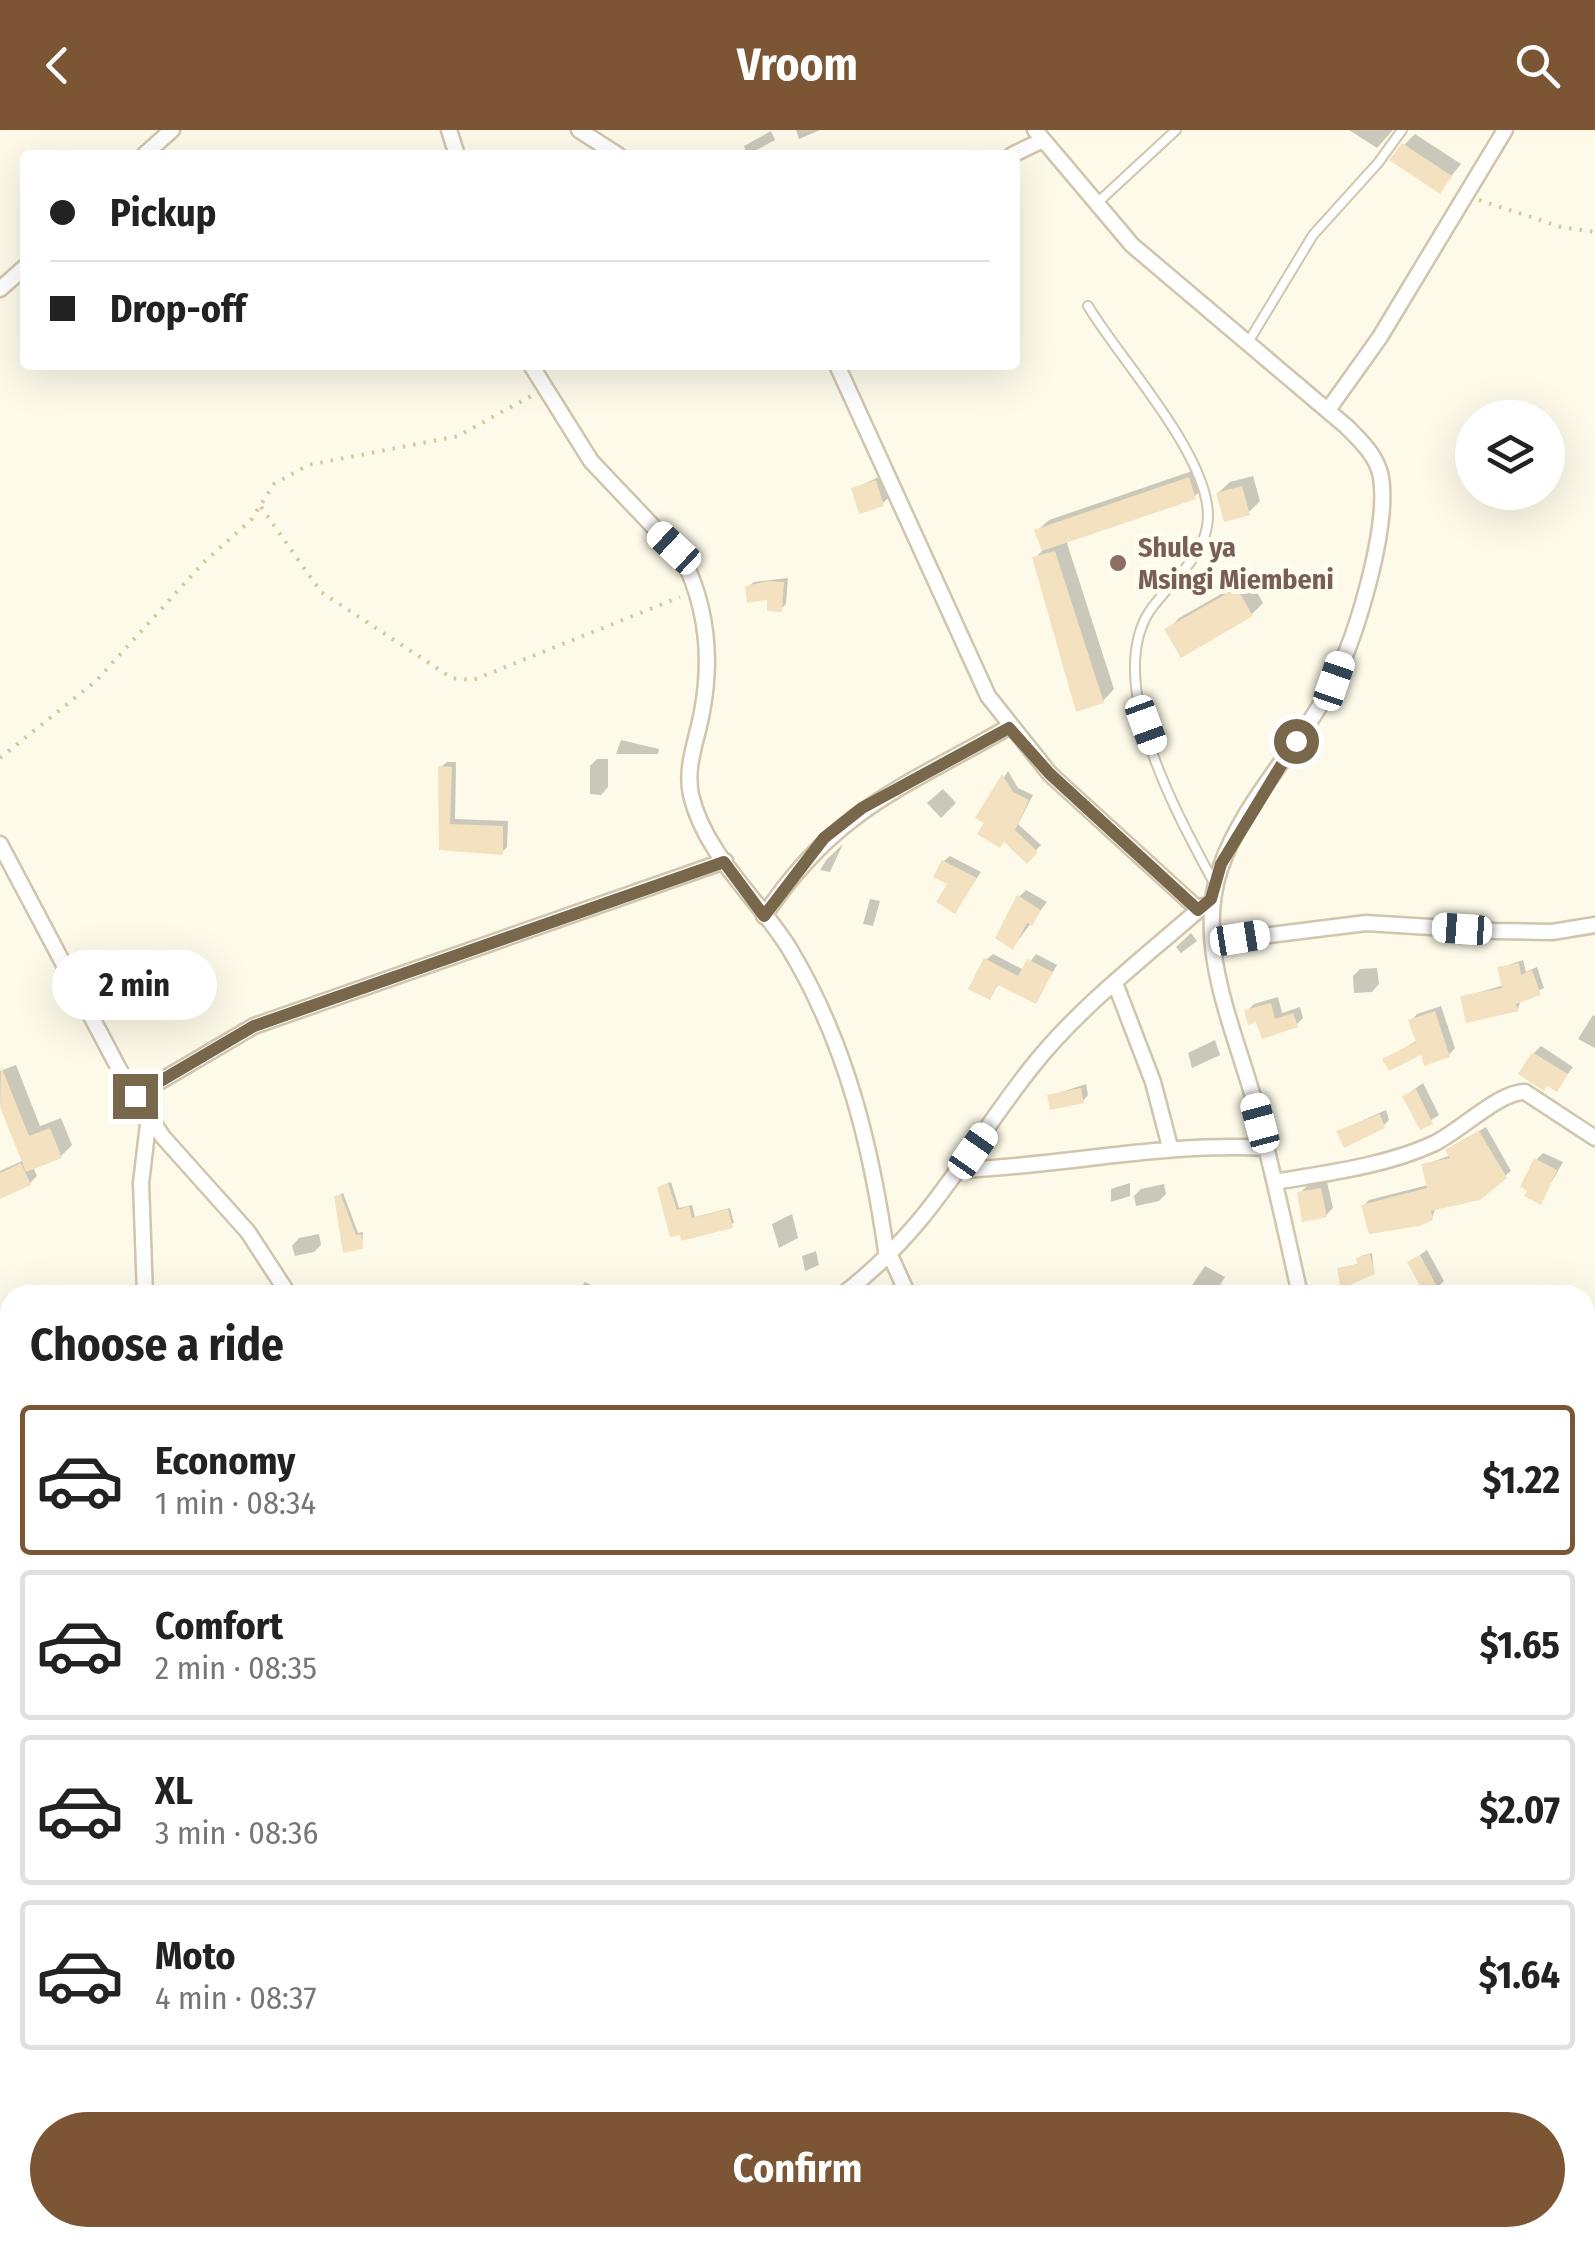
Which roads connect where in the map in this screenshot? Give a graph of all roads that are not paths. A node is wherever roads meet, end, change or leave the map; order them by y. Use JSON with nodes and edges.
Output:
{"nodes":[{"id":1,"x":172,"y":130,"type":"edge"},
{"id":2,"x":579,"y":130,"type":"edge"},
{"id":3,"x":1056,"y":130,"type":"edge"},
{"id":4,"x":1176,"y":130,"type":"edge"},
{"id":5,"x":1402,"y":130,"type":"edge"},
{"id":6,"x":1505,"y":130,"type":"edge"},
{"id":7,"x":1039,"y":135,"type":"edge"},
{"id":8,"x":150,"y":150,"type":"edge"},
{"id":9,"x":610,"y":150,"type":"edge"},
{"id":10,"x":1019,"y":150,"type":"edge"},
{"id":11,"x":1053,"y":152,"type":"junction"},
{"id":12,"x":1096,"y":204,"type":"junction"},
{"id":13,"x":20,"y":271,"type":"edge"},
{"id":14,"x":0,"y":289,"type":"edge"},
{"id":15,"x":1088,"y":306,"type":"dead end"},
{"id":16,"x":1248,"y":344,"type":"junction"},
{"id":17,"x":534,"y":370,"type":"edge"},
{"id":18,"x":840,"y":370,"type":"edge"},
{"id":19,"x":1328,"y":410,"type":"junction"},
{"id":20,"x":1009,"y":728,"type":"junction"},
{"id":21,"x":0,"y":844,"type":"edge"},
{"id":22,"x":724,"y":862,"type":"junction"},
{"id":23,"x":1213,"y":892,"type":"junction"},
{"id":24,"x":1198,"y":910,"type":"junction"},
{"id":25,"x":764,"y":916,"type":"junction"},
{"id":26,"x":1595,"y":925,"type":"edge"},
{"id":27,"x":1214,"y":942,"type":"junction"},
{"id":28,"x":1115,"y":983,"type":"junction"},
{"id":29,"x":135,"y":1096,"type":"junction"},
{"id":30,"x":149,"y":1116,"type":"junction"},
{"id":31,"x":1595,"y":1138,"type":"edge"},
{"id":32,"x":1170,"y":1147,"type":"junction"},
{"id":33,"x":1266,"y":1148,"type":"junction"},
{"id":34,"x":960,"y":1170,"type":"junction"},
{"id":35,"x":1275,"y":1182,"type":"junction"},
{"id":36,"x":889,"y":1257,"type":"junction"},
{"id":37,"x":145,"y":1285,"type":"edge"},
{"id":38,"x":282,"y":1285,"type":"edge"},
{"id":39,"x":854,"y":1285,"type":"edge"},
{"id":40,"x":903,"y":1285,"type":"edge"},
{"id":41,"x":1298,"y":1285,"type":"edge"}],
"edges":[{"from":1,"to":8,"type":"street"},
{"from":2,"to":9,"type":"street"},
{"from":3,"to":11,"type":"street"},
{"from":4,"to":12,"type":"lane"},
{"from":5,"to":16,"type":"lane"},
{"from":6,"to":19,"type":"street"},
{"from":7,"to":10,"type":"street"},
{"from":7,"to":11,"type":"street"},
{"from":11,"to":12,"type":"street"},
{"from":12,"to":16,"type":"street"},
{"from":13,"to":14,"type":"street"},
{"from":15,"to":23,"type":"lane"},
{"from":16,"to":19,"type":"street"},
{"from":17,"to":22,"type":"street"},
{"from":18,"to":20,"type":"street"},
{"from":19,"to":23,"type":"street"},
{"from":20,"to":24,"type":"street"},
{"from":20,"to":25,"type":"street"},
{"from":21,"to":29,"type":"street"},
{"from":22,"to":25,"type":"street"},
{"from":22,"to":29,"type":"street"},
{"from":23,"to":24,"type":"street"},
{"from":23,"to":27,"type":"street"},
{"from":24,"to":28,"type":"street"},
{"from":25,"to":36,"type":"street"},
{"from":26,"to":27,"type":"street"},
{"from":27,"to":33,"type":"street"},
{"from":28,"to":32,"type":"street"},
{"from":28,"to":34,"type":"street"},
{"from":29,"to":30,"type":"street"},
{"from":30,"to":37,"type":"street"},
{"from":30,"to":38,"type":"street"},
{"from":31,"to":35,"type":"street"},
{"from":32,"to":33,"type":"street"},
{"from":32,"to":34,"type":"street"},
{"from":33,"to":35,"type":"street"},
{"from":34,"to":36,"type":"street"},
{"from":35,"to":41,"type":"street"},
{"from":36,"to":39,"type":"street"},
{"from":36,"to":40,"type":"street"}]}
